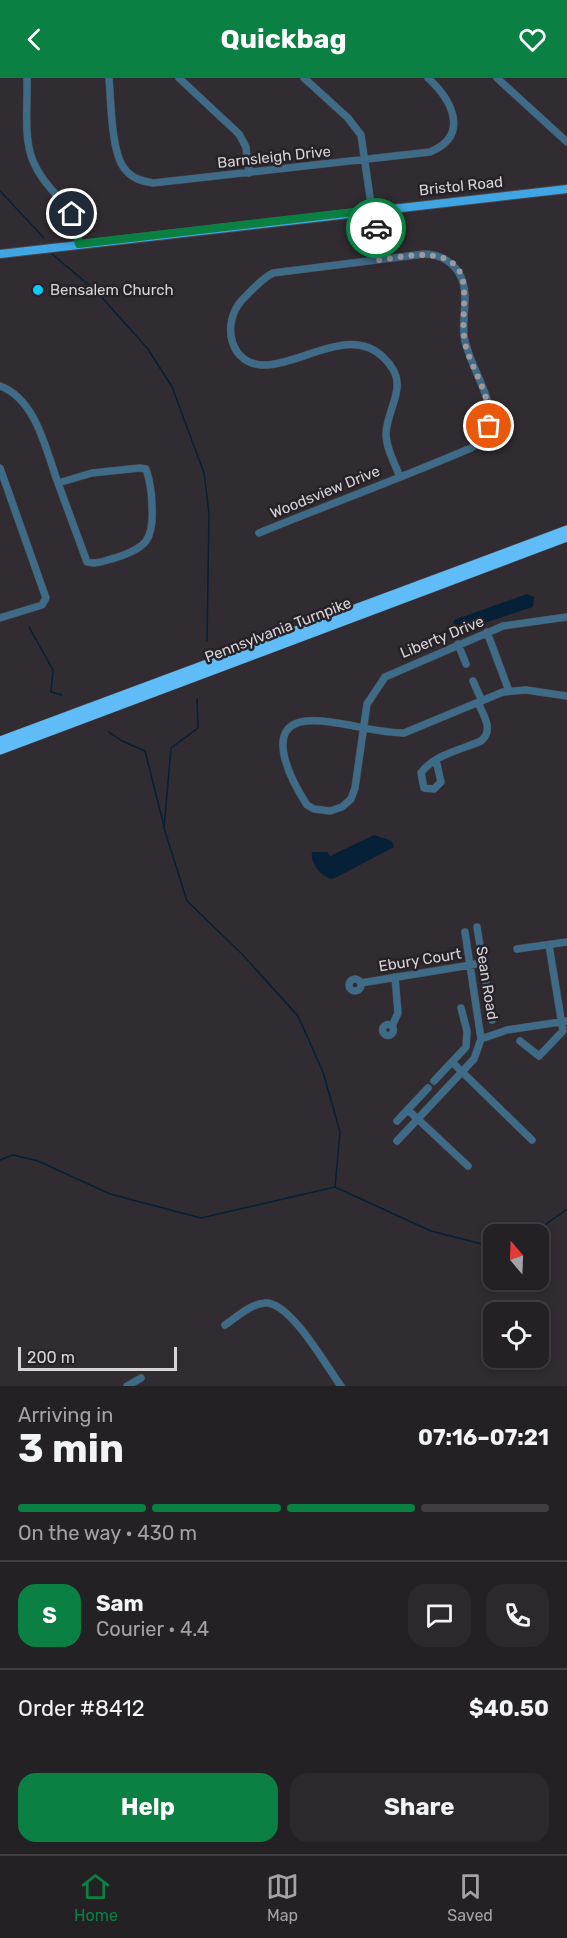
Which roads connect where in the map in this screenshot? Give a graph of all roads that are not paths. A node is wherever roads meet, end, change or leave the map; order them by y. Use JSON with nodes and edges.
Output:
{"nodes":[{"id":1,"x":27,"y":78,"type":"edge"},
{"id":2,"x":108,"y":78,"type":"edge"},
{"id":3,"x":179,"y":78,"type":"edge"},
{"id":4,"x":303,"y":78,"type":"edge"},
{"id":5,"x":428,"y":78,"type":"edge"},
{"id":6,"x":497,"y":78,"type":"edge"},
{"id":7,"x":567,"y":142,"type":"edge"},
{"id":8,"x":366,"y":160,"type":"junction"},
{"id":9,"x":249,"y":173,"type":"junction"},
{"id":10,"x":567,"y":189,"type":"edge"},
{"id":11,"x":371,"y":210,"type":"junction"},
{"id":12,"x":79,"y":244,"type":"junction"},
{"id":13,"x":0,"y":254,"type":"edge"},
{"id":14,"x":376,"y":260,"type":"junction"},
{"id":15,"x":0,"y":386,"type":"edge"},
{"id":16,"x":0,"y":468,"type":"edge"},
{"id":17,"x":400,"y":477,"type":"junction"},
{"id":18,"x":58,"y":483,"type":"junction"},
{"id":19,"x":567,"y":530,"type":"edge"},
{"id":20,"x":259,"y":533,"type":"dead end"},
{"id":21,"x":567,"y":537,"type":"edge"},
{"id":22,"x":567,"y":616,"type":"edge"},
{"id":23,"x":0,"y":618,"type":"edge"},
{"id":24,"x":487,"y":632,"type":"junction"},
{"id":25,"x":458,"y":644,"type":"junction"},
{"id":26,"x":466,"y":664,"type":"dead end"},
{"id":27,"x":473,"y":681,"type":"dead end"},
{"id":28,"x":509,"y":691,"type":"junction"},
{"id":29,"x":567,"y":696,"type":"edge"},
{"id":30,"x":480,"y":702,"type":"junction"},
{"id":31,"x":364,"y":729,"type":"junction"},
{"id":32,"x":0,"y":741,"type":"edge"},
{"id":33,"x":0,"y":750,"type":"edge"},
{"id":34,"x":436,"y":760,"type":"dead end"},
{"id":35,"x":477,"y":927,"type":"dead end"},
{"id":36,"x":465,"y":932,"type":"dead end"},
{"id":37,"x":567,"y":942,"type":"edge"},
{"id":38,"x":549,"y":945,"type":"junction"},
{"id":39,"x":517,"y":949,"type":"dead end"},
{"id":40,"x":483,"y":963,"type":"junction"},
{"id":41,"x":471,"y":965,"type":"junction"},
{"id":42,"x":395,"y":977,"type":"junction"},
{"id":43,"x":361,"y":983,"type":"dead end"},
{"id":44,"x":462,"y":1008,"type":"dead end"},
{"id":45,"x":492,"y":1020,"type":"dead end"},
{"id":46,"x":564,"y":1021,"type":"edge"},
{"id":47,"x":392,"y":1026,"type":"dead end"},
{"id":48,"x":565,"y":1034,"type":"edge"},
{"id":49,"x":481,"y":1039,"type":"junction"},
{"id":50,"x":520,"y":1041,"type":"dead end"},
{"id":51,"x":453,"y":1063,"type":"junction"},
{"id":52,"x":462,"y":1072,"type":"junction"},
{"id":53,"x":434,"y":1081,"type":"dead end"},
{"id":54,"x":428,"y":1088,"type":"dead end"},
{"id":55,"x":408,"y":1110,"type":"junction"},
{"id":56,"x":417,"y":1118,"type":"junction"},
{"id":57,"x":397,"y":1121,"type":"dead end"},
{"id":58,"x":532,"y":1140,"type":"dead end"},
{"id":59,"x":397,"y":1141,"type":"dead end"},
{"id":60,"x":468,"y":1166,"type":"dead end"},
{"id":61,"x":225,"y":1325,"type":"dead end"},
{"id":62,"x":141,"y":1378,"type":"dead end"},
{"id":63,"x":127,"y":1386,"type":"edge"},
{"id":64,"x":341,"y":1386,"type":"edge"}],
"edges":[{"from":1,"to":12,"type":"street"},
{"from":2,"to":9,"type":"street","name":"Barnsleigh Drive"},
{"from":3,"to":9,"type":"street"},
{"from":4,"to":8,"type":"street"},
{"from":5,"to":8,"type":"street","name":"Barnsleigh Drive"},
{"from":6,"to":7,"type":"street"},
{"from":8,"to":9,"type":"street","name":"Barnsleigh Drive"},
{"from":8,"to":11,"type":"street"},
{"from":10,"to":11,"type":"main road","name":"Bristol Road"},
{"from":11,"to":12,"type":"main road","name":"Bristol Road"},
{"from":11,"to":14,"type":"street"},
{"from":12,"to":13,"type":"main road","name":"Bristol Road"},
{"from":14,"to":17,"type":"street","name":"Woodsview Drive"},
{"from":14,"to":17,"type":"street","name":"Woodsview Drive"},
{"from":15,"to":18,"type":"street"},
{"from":16,"to":23,"type":"street"},
{"from":17,"to":20,"type":"street","name":"Woodsview Drive"},
{"from":18,"to":18,"type":"street"},
{"from":19,"to":32,"type":"highway","name":"Pennsylvania Turnpike"},
{"from":21,"to":33,"type":"highway","name":"Pennsylvania Turnpike"},
{"from":22,"to":24,"type":"street","name":"Liberty Drive"},
{"from":24,"to":25,"type":"street","name":"Liberty Drive"},
{"from":24,"to":28,"type":"street"},
{"from":25,"to":26,"type":"street"},
{"from":25,"to":31,"type":"street","name":"Liberty Drive"},
{"from":27,"to":30,"type":"street"},
{"from":28,"to":29,"type":"street"},
{"from":28,"to":30,"type":"street"},
{"from":30,"to":31,"type":"street"},
{"from":30,"to":34,"type":"street"},
{"from":31,"to":31,"type":"street","name":"Liberty Drive"},
{"from":35,"to":40,"type":"street"},
{"from":36,"to":41,"type":"street","name":"Sean Road"},
{"from":37,"to":38,"type":"street"},
{"from":38,"to":39,"type":"street"},
{"from":38,"to":46,"type":"street"},
{"from":40,"to":41,"type":"street","name":"Ebury Court"},
{"from":40,"to":45,"type":"street"},
{"from":41,"to":42,"type":"street","name":"Ebury Court"},
{"from":41,"to":49,"type":"street","name":"Sean Road"},
{"from":42,"to":43,"type":"street","name":"Ebury Court"},
{"from":42,"to":47,"type":"street"},
{"from":44,"to":51,"type":"street"},
{"from":46,"to":48,"type":"street"},
{"from":46,"to":49,"type":"street"},
{"from":48,"to":50,"type":"street"},
{"from":49,"to":52,"type":"street"},
{"from":51,"to":52,"type":"street"},
{"from":51,"to":53,"type":"street"},
{"from":52,"to":56,"type":"street"},
{"from":52,"to":58,"type":"street"},
{"from":54,"to":55,"type":"street"},
{"from":55,"to":56,"type":"street"},
{"from":55,"to":57,"type":"street"},
{"from":56,"to":59,"type":"street"},
{"from":56,"to":60,"type":"street"},
{"from":61,"to":64,"type":"street"},
{"from":62,"to":63,"type":"street"}]}
